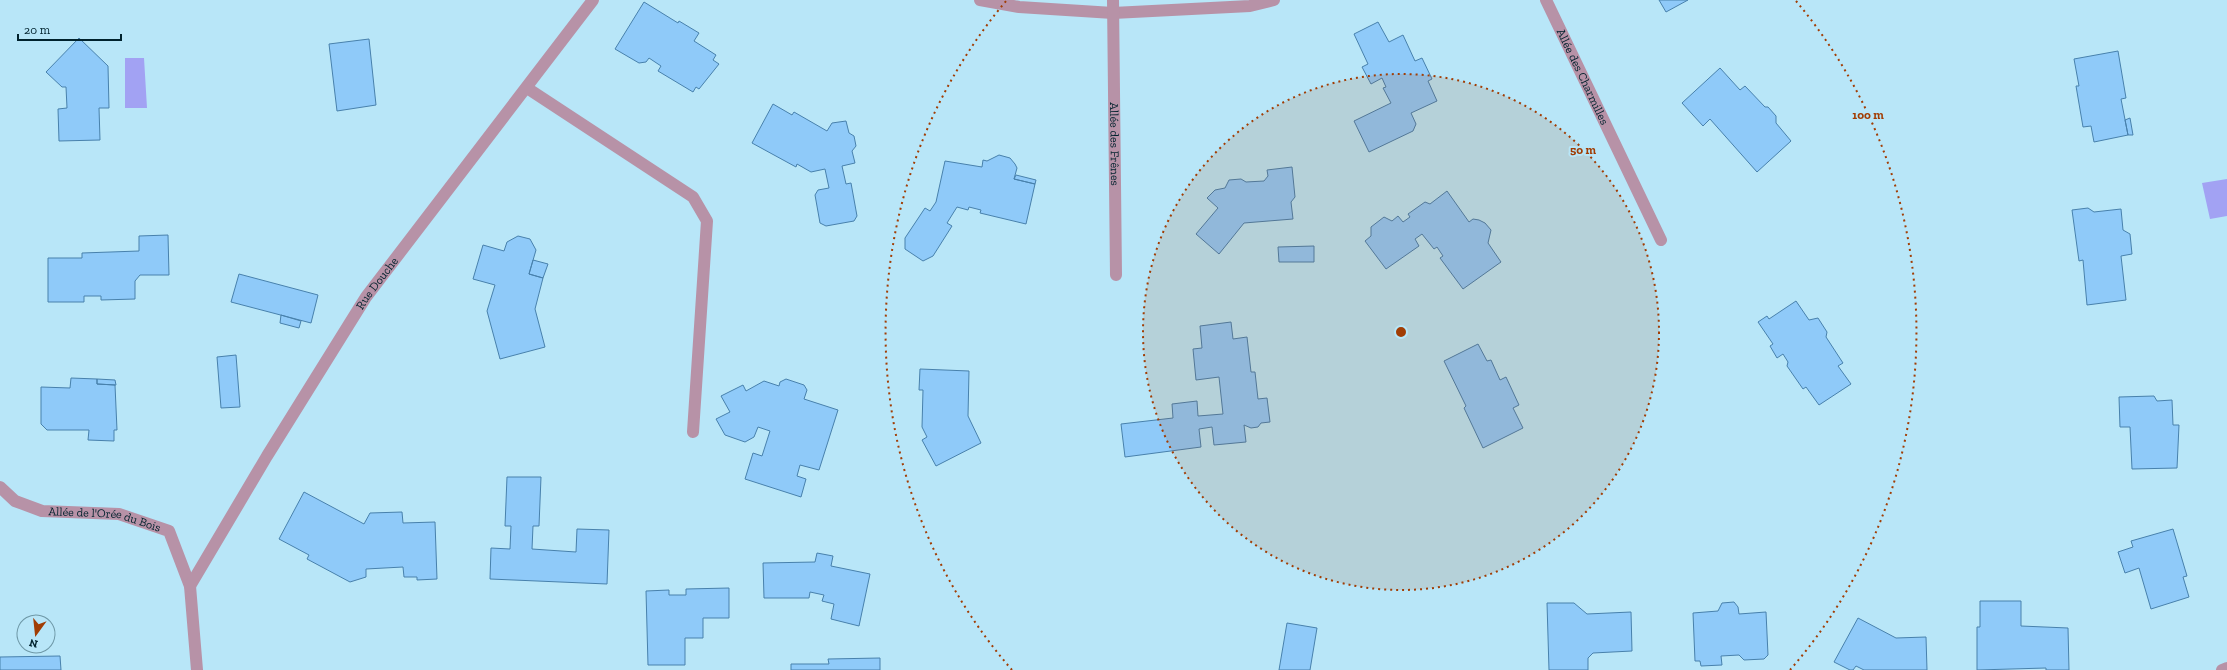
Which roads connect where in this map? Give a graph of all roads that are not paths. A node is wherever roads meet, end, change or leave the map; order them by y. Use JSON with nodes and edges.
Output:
{"nodes":[{"id":1,"x":593,"y":0,"type":"edge"},
{"id":2,"x":980,"y":0,"type":"edge"},
{"id":3,"x":1113,"y":0,"type":"edge"},
{"id":4,"x":1274,"y":0,"type":"edge"},
{"id":5,"x":1546,"y":0,"type":"edge"},
{"id":6,"x":1113,"y":14,"type":"junction"},
{"id":7,"x":527,"y":88,"type":"junction"},
{"id":8,"x":1661,"y":240,"type":"dead end"},
{"id":9,"x":1116,"y":275,"type":"dead end"},
{"id":10,"x":692,"y":432,"type":"dead end"},
{"id":11,"x":0,"y":487,"type":"edge"},
{"id":12,"x":190,"y":586,"type":"junction"},
{"id":13,"x":2227,"y":668,"type":"edge"},
{"id":14,"x":197,"y":670,"type":"edge"},
{"id":15,"x":2222,"y":670,"type":"edge"}],
"edges":[{"from":1,"to":7,"type":"street","name":"Rue Douche"},
{"from":2,"to":6,"type":"street"},
{"from":3,"to":6,"type":"street","name":"Allée des Frênes"},
{"from":4,"to":6,"type":"street"},
{"from":5,"to":8,"type":"street","name":"Allée des Charmilles"},
{"from":6,"to":9,"type":"street","name":"Allée des Frênes"},
{"from":7,"to":10,"type":"street"},
{"from":7,"to":12,"type":"street","name":"Rue Douche"},
{"from":11,"to":12,"type":"street","name":"Allée de l'Orée du Bois"},
{"from":12,"to":14,"type":"street","name":"Allée de l'Orée du Bois"},
{"from":13,"to":15,"type":"street"}]}
